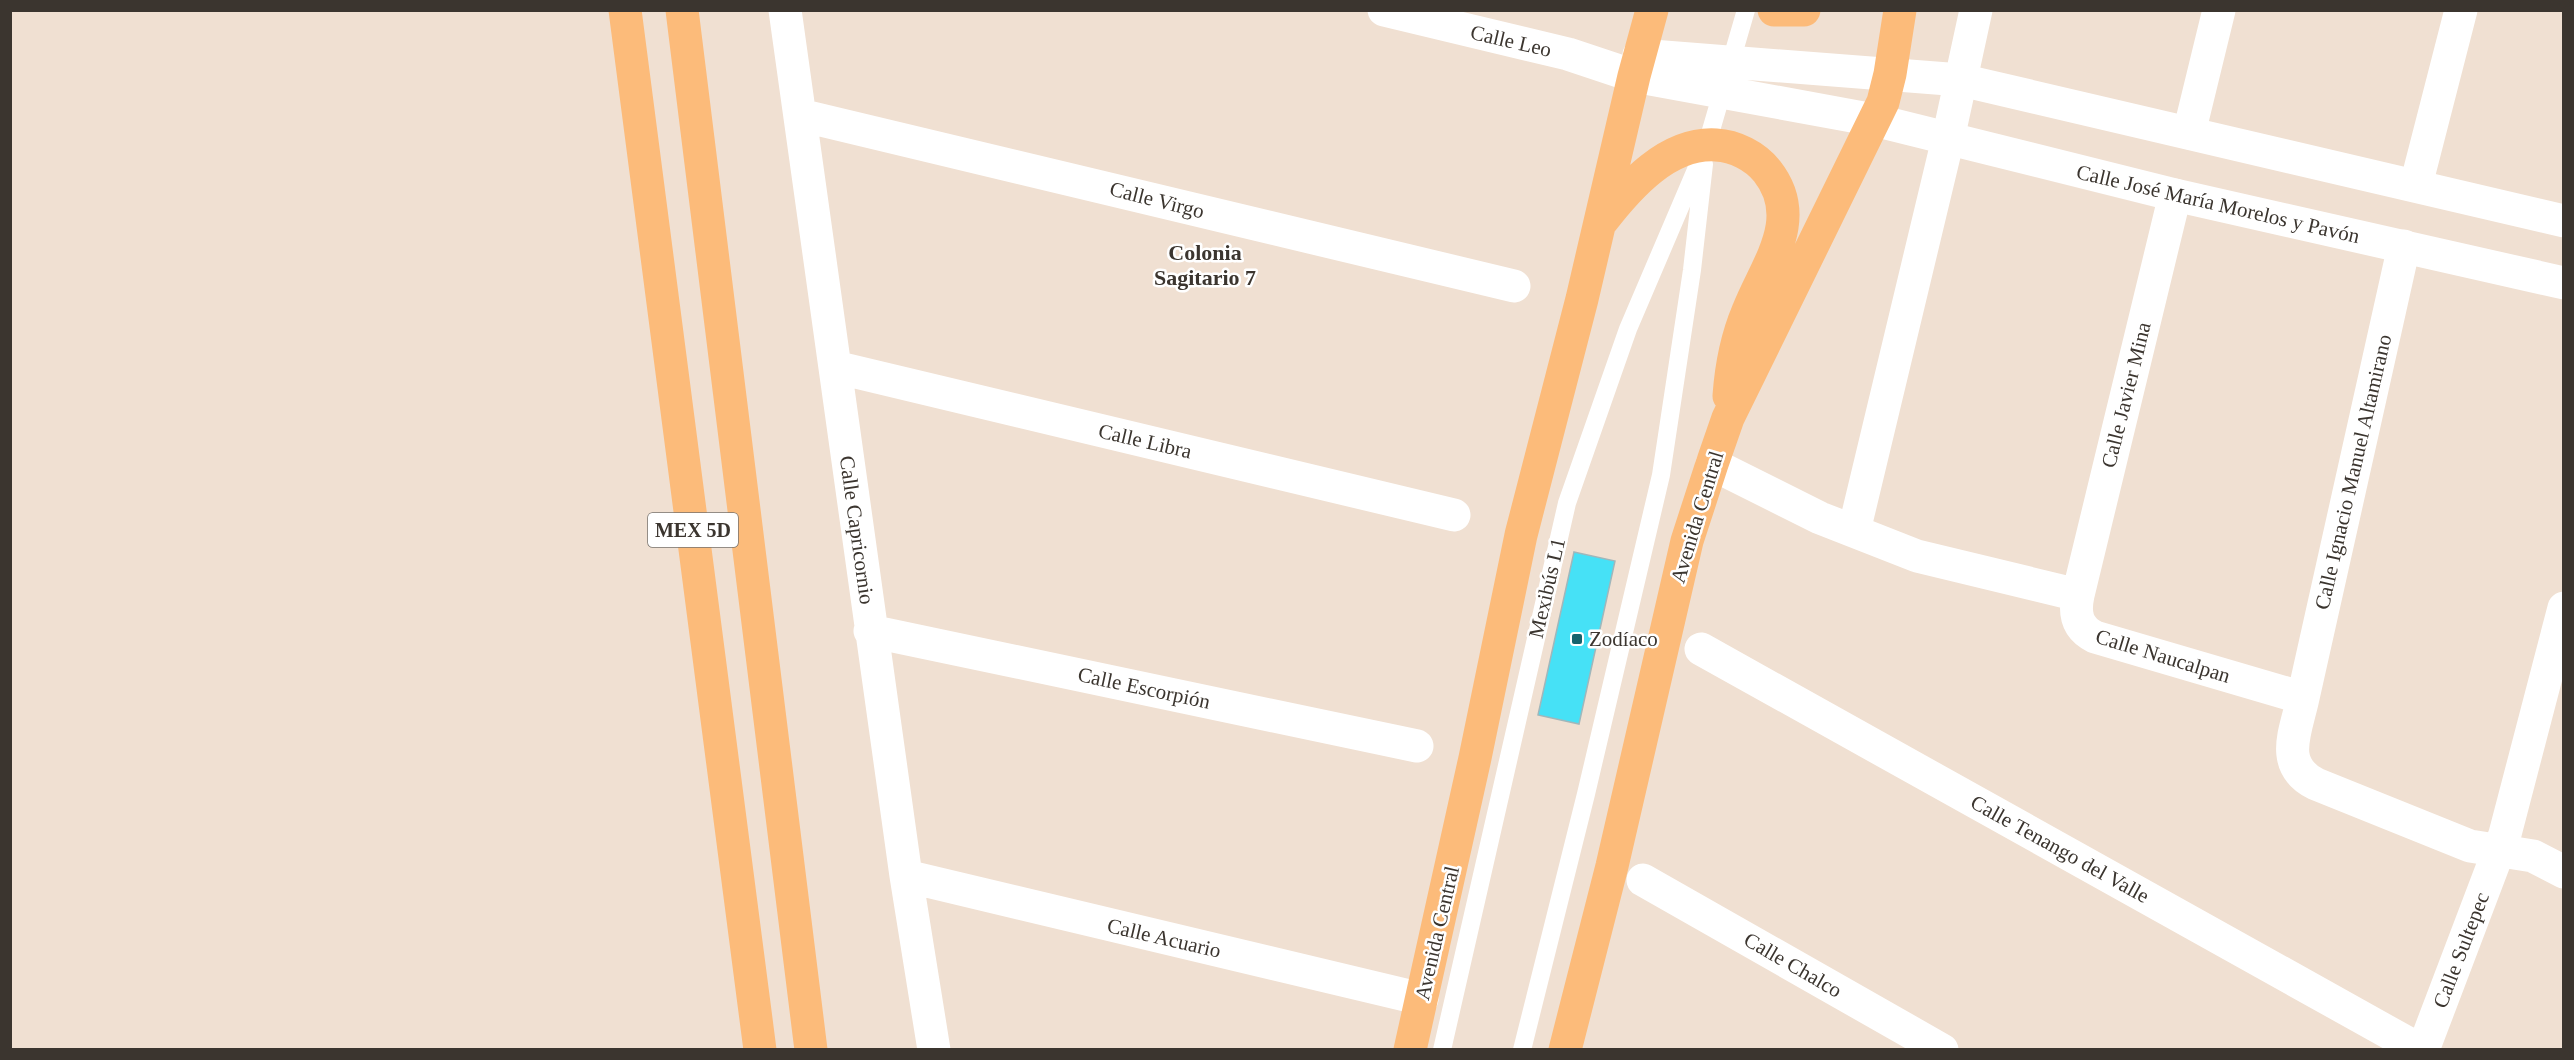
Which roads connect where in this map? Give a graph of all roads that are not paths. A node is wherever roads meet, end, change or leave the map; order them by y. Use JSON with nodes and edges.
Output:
{"nodes":[{"id":1,"x":625,"y":10,"type":"edge"},
{"id":2,"x":681,"y":10,"type":"edge"},
{"id":3,"x":785,"y":10,"type":"edge"},
{"id":4,"x":1384,"y":10,"type":"edge"},
{"id":5,"x":1652,"y":10,"type":"edge"},
{"id":6,"x":1746,"y":10,"type":"edge"},
{"id":7,"x":1774,"y":10,"type":"edge"},
{"id":8,"x":1804,"y":10,"type":"edge"},
{"id":9,"x":1900,"y":10,"type":"edge"},
{"id":10,"x":1976,"y":10,"type":"edge"},
{"id":11,"x":2219,"y":10,"type":"edge"},
{"id":12,"x":2461,"y":10,"type":"edge"},
{"id":13,"x":1732,"y":61,"type":"junction"},
{"id":14,"x":1636,"y":65,"type":"junction"},
{"id":15,"x":1890,"y":74,"type":"junction"},
{"id":16,"x":1961,"y":80,"type":"junction"},
{"id":17,"x":1723,"y":93,"type":"junction"},
{"id":18,"x":800,"y":115,"type":"junction"},
{"id":19,"x":1874,"y":120,"type":"junction"},
{"id":20,"x":2189,"y":133,"type":"junction"},
{"id":21,"x":1948,"y":139,"type":"junction"},
{"id":22,"x":1707,"y":144,"type":"junction"},
{"id":23,"x":2415,"y":185,"type":"junction"},
{"id":24,"x":2175,"y":195,"type":"junction"},
{"id":25,"x":2564,"y":221,"type":"edge"},
{"id":26,"x":1599,"y":225,"type":"junction"},
{"id":27,"x":2404,"y":246,"type":"junction"},
{"id":28,"x":2564,"y":283,"type":"edge"},
{"id":29,"x":1514,"y":286,"type":"dead end"},
{"id":30,"x":835,"y":367,"type":"junction"},
{"id":31,"x":1728,"y":418,"type":"junction"},
{"id":32,"x":1712,"y":464,"type":"junction"},
{"id":33,"x":1454,"y":514,"type":"dead end"},
{"id":34,"x":1854,"y":531,"type":"junction"},
{"id":35,"x":2078,"y":595,"type":"junction"},
{"id":36,"x":2564,"y":608,"type":"edge"},
{"id":37,"x":870,"y":631,"type":"junction"},
{"id":38,"x":1701,"y":649,"type":"dead end"},
{"id":39,"x":2303,"y":698,"type":"junction"},
{"id":40,"x":1417,"y":746,"type":"dead end"},
{"id":41,"x":2499,"y":851,"type":"junction"},
{"id":42,"x":2564,"y":872,"type":"edge"},
{"id":43,"x":906,"y":876,"type":"junction"},
{"id":44,"x":1643,"y":880,"type":"dead end"},
{"id":45,"x":1422,"y":999,"type":"junction"},
{"id":46,"x":760,"y":1050,"type":"edge"},
{"id":47,"x":811,"y":1050,"type":"edge"},
{"id":48,"x":934,"y":1050,"type":"edge"},
{"id":49,"x":1410,"y":1050,"type":"edge"},
{"id":50,"x":1442,"y":1050,"type":"edge"},
{"id":51,"x":1522,"y":1050,"type":"edge"},
{"id":52,"x":1565,"y":1050,"type":"edge"},
{"id":53,"x":1942,"y":1050,"type":"edge"},
{"id":54,"x":2421,"y":1050,"type":"edge"}],
"edges":[{"from":1,"to":46,"type":"highway","number":"MEX 5D"},
{"from":2,"to":47,"type":"highway","number":"MEX 5D"},
{"from":3,"to":18,"type":"street","name":"Calle Capricornio"},
{"from":4,"to":14,"type":"street","name":"Calle Leo"},
{"from":5,"to":14,"type":"highway","name":"Avenida Central"},
{"from":6,"to":13,"type":"lane","name":"Mexibús L1"},
{"from":7,"to":8,"type":"highway"},
{"from":9,"to":15,"type":"highway","name":"Avenida Central"},
{"from":10,"to":16,"type":"street"},
{"from":11,"to":20,"type":"street"},
{"from":12,"to":23,"type":"street"},
{"from":13,"to":14,"type":"street"},
{"from":13,"to":15,"type":"street"},
{"from":13,"to":17,"type":"lane","name":"Mexibús L1"},
{"from":14,"to":17,"type":"street","name":"Calle José María Morelos y Pavón"},
{"from":14,"to":26,"type":"highway","name":"Avenida Central"},
{"from":15,"to":16,"type":"street"},
{"from":15,"to":19,"type":"highway","name":"Avenida Central"},
{"from":16,"to":20,"type":"street"},
{"from":16,"to":21,"type":"street"},
{"from":17,"to":19,"type":"street","name":"Calle José María Morelos y Pavón"},
{"from":17,"to":22,"type":"lane","name":"Mexibús L1"},
{"from":18,"to":29,"type":"street","name":"Calle Virgo"},
{"from":18,"to":30,"type":"street","name":"Calle Capricornio"},
{"from":19,"to":21,"type":"street","name":"Calle José María Morelos y Pavón"},
{"from":19,"to":31,"type":"highway","name":"Avenida Central"},
{"from":20,"to":23,"type":"street"},
{"from":21,"to":24,"type":"street","name":"Calle José María Morelos y Pavón"},
{"from":21,"to":34,"type":"street"},
{"from":22,"to":26,"type":"highway"},
{"from":22,"to":31,"type":"highway"},
{"from":22,"to":50,"type":"lane","name":"Mexibús L1"},
{"from":22,"to":51,"type":"lane","name":"Mexibús L1"},
{"from":23,"to":25,"type":"street"},
{"from":24,"to":27,"type":"street","name":"Calle José María Morelos y Pavón"},
{"from":24,"to":35,"type":"street","name":"Calle Javier Mina"},
{"from":26,"to":45,"type":"highway","name":"Avenida Central"},
{"from":27,"to":28,"type":"street","name":"Calle José María Morelos y Pavón"},
{"from":27,"to":39,"type":"street","name":"Calle Ignacio Manuel Altamirano"},
{"from":30,"to":33,"type":"street","name":"Calle Libra"},
{"from":30,"to":37,"type":"street","name":"Calle Capricornio"},
{"from":31,"to":32,"type":"highway","name":"Avenida Central"},
{"from":32,"to":34,"type":"street"},
{"from":32,"to":52,"type":"highway","name":"Avenida Central"},
{"from":34,"to":35,"type":"street"},
{"from":35,"to":39,"type":"street","name":"Calle Naucalpan"},
{"from":36,"to":41,"type":"street","name":"Calle Sultepec"},
{"from":37,"to":40,"type":"street","name":"Calle Escorpión"},
{"from":37,"to":43,"type":"street","name":"Calle Capricornio"},
{"from":38,"to":54,"type":"street","name":"Calle Tenango del Valle"},
{"from":39,"to":41,"type":"street"},
{"from":41,"to":42,"type":"street"},
{"from":41,"to":54,"type":"street","name":"Calle Sultepec"},
{"from":43,"to":45,"type":"street","name":"Calle Acuario"},
{"from":43,"to":48,"type":"street","name":"Calle Capricornio"},
{"from":44,"to":53,"type":"street","name":"Calle Chalco"},
{"from":45,"to":49,"type":"highway","name":"Avenida Central"}]}
